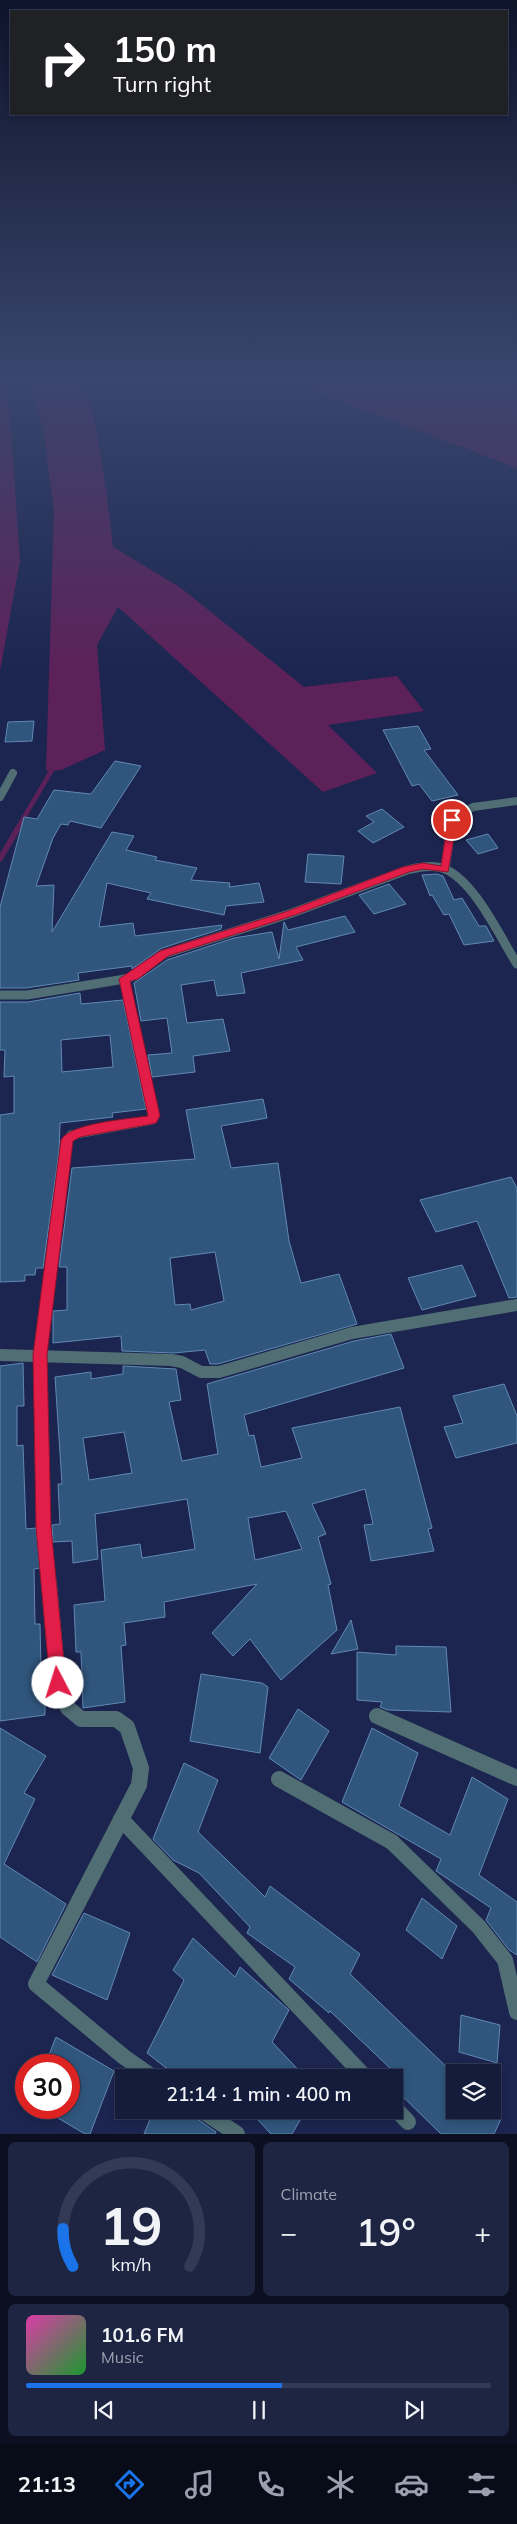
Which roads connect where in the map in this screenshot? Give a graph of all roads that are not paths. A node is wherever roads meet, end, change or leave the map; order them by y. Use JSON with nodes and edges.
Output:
{"nodes":[{"id":1,"x":13,"y":772,"type":"dead end"},
{"id":2,"x":0,"y":798,"type":"edge"},
{"id":3,"x":517,"y":802,"type":"edge"},
{"id":4,"x":445,"y":869,"type":"junction"},
{"id":5,"x":517,"y":964,"type":"edge"},
{"id":6,"x":125,"y":979,"type":"junction"},
{"id":7,"x":0,"y":995,"type":"edge"},
{"id":8,"x":517,"y":1305,"type":"edge"},
{"id":9,"x":40,"y":1355,"type":"junction"},
{"id":10,"x":0,"y":1356,"type":"edge"},
{"id":11,"x":377,"y":1716,"type":"dead end"},
{"id":12,"x":517,"y":1778,"type":"edge"},
{"id":13,"x":279,"y":1779,"type":"dead end"},
{"id":14,"x":121,"y":1819,"type":"junction"},
{"id":15,"x":514,"y":1992,"type":"edge"},
{"id":16,"x":517,"y":2012,"type":"edge"},
{"id":17,"x":141,"y":2069,"type":"edge"},
{"id":18,"x":357,"y":2069,"type":"edge"},
{"id":19,"x":403,"y":2117,"type":"edge"},
{"id":20,"x":214,"y":2119,"type":"edge"},
{"id":21,"x":408,"y":2122,"type":"dead end"},
{"id":22,"x":236,"y":2134,"type":"edge"}],
"edges":[{"from":1,"to":2,"type":"street"},
{"from":3,"to":4,"type":"street"},
{"from":4,"to":5,"type":"street"},
{"from":4,"to":6,"type":"street"},
{"from":6,"to":7,"type":"street"},
{"from":6,"to":9,"type":"street"},
{"from":8,"to":9,"type":"street"},
{"from":9,"to":10,"type":"street"},
{"from":9,"to":14,"type":"street"},
{"from":11,"to":12,"type":"street"},
{"from":13,"to":15,"type":"street"},
{"from":14,"to":17,"type":"street"},
{"from":14,"to":18,"type":"street"},
{"from":15,"to":16,"type":"street"},
{"from":19,"to":21,"type":"street"},
{"from":20,"to":22,"type":"street"}]}
